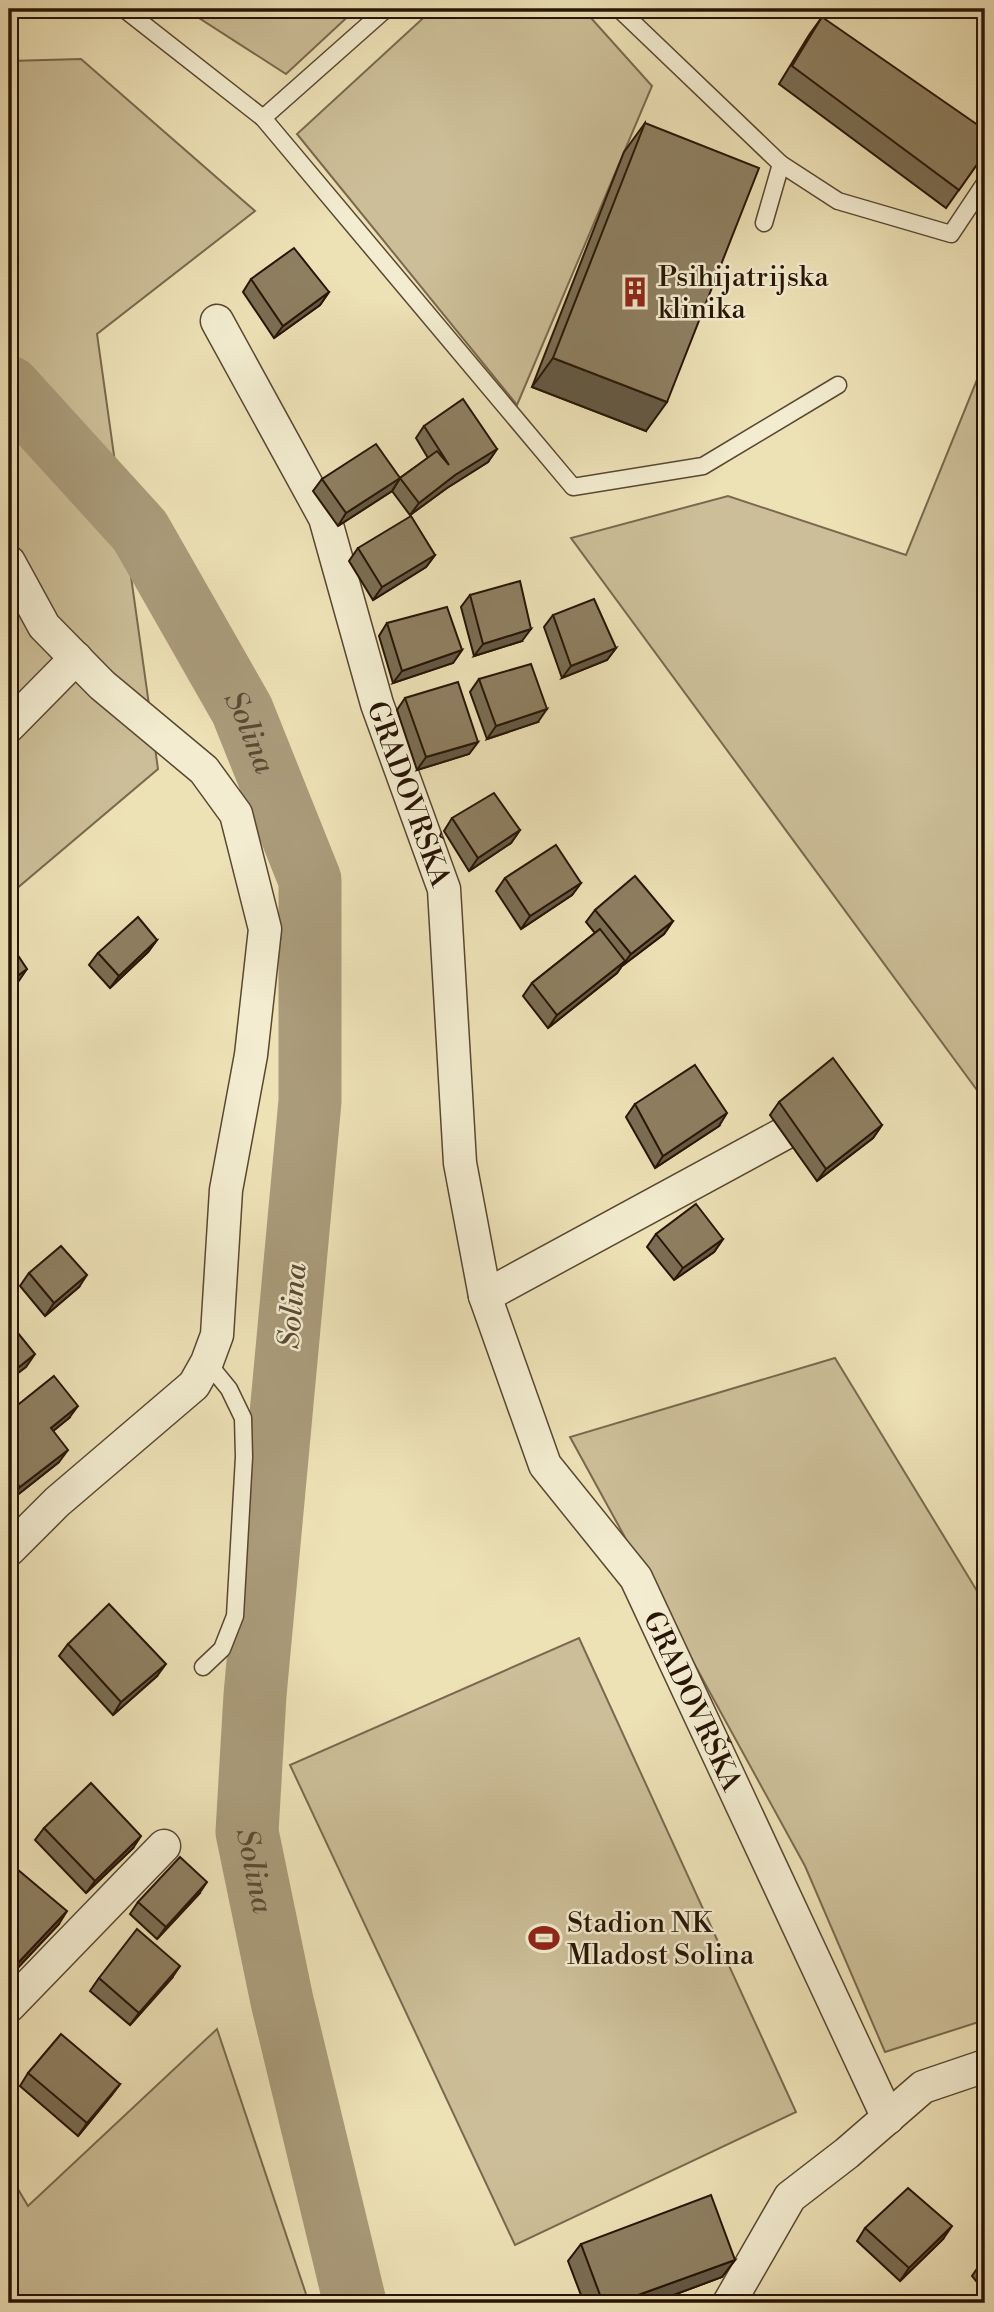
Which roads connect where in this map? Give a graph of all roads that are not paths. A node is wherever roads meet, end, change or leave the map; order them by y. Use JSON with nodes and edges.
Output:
{"nodes":[{"id":1,"x":124,"y":9,"type":"edge"},
{"id":2,"x":386,"y":9,"type":"edge"},
{"id":3,"x":619,"y":9,"type":"edge"},
{"id":4,"x":264,"y":118,"type":"junction"},
{"id":5,"x":781,"y":164,"type":"junction"},
{"id":6,"x":985,"y":183,"type":"edge"},
{"id":7,"x":764,"y":223,"type":"dead end"},
{"id":8,"x":216,"y":321,"type":"dead end"},
{"id":9,"x":838,"y":386,"type":"dead end"},
{"id":10,"x":9,"y":562,"type":"edge"},
{"id":11,"x":76,"y":658,"type":"junction"},
{"id":12,"x":9,"y":726,"type":"edge"},
{"id":13,"x":798,"y":1126,"type":"edge"},
{"id":14,"x":485,"y":1296,"type":"junction"},
{"id":15,"x":206,"y":1362,"type":"junction"},
{"id":16,"x":9,"y":1550,"type":"edge"},
{"id":17,"x":203,"y":1667,"type":"dead end"},
{"id":18,"x":164,"y":1846,"type":"dead end"},
{"id":19,"x":9,"y":2006,"type":"edge"},
{"id":20,"x":985,"y":2066,"type":"edge"},
{"id":21,"x":888,"y":2118,"type":"junction"},
{"id":22,"x":729,"y":2303,"type":"edge"}],
"edges":[{"from":1,"to":4,"type":"lane"},
{"from":2,"to":4,"type":"lane"},
{"from":3,"to":5,"type":"lane"},
{"from":4,"to":9,"type":"lane"},
{"from":5,"to":6,"type":"lane"},
{"from":5,"to":7,"type":"lane"},
{"from":8,"to":14,"type":"street","name":"GRADOVRŠKA"},
{"from":10,"to":11,"type":"street"},
{"from":11,"to":12,"type":"street"},
{"from":11,"to":15,"type":"street"},
{"from":13,"to":14,"type":"street"},
{"from":14,"to":21,"type":"street","name":"GRADOVRŠKA"},
{"from":15,"to":16,"type":"street"},
{"from":15,"to":17,"type":"lane"},
{"from":18,"to":19,"type":"street"},
{"from":20,"to":21,"type":"street"},
{"from":21,"to":22,"type":"street"}]}
